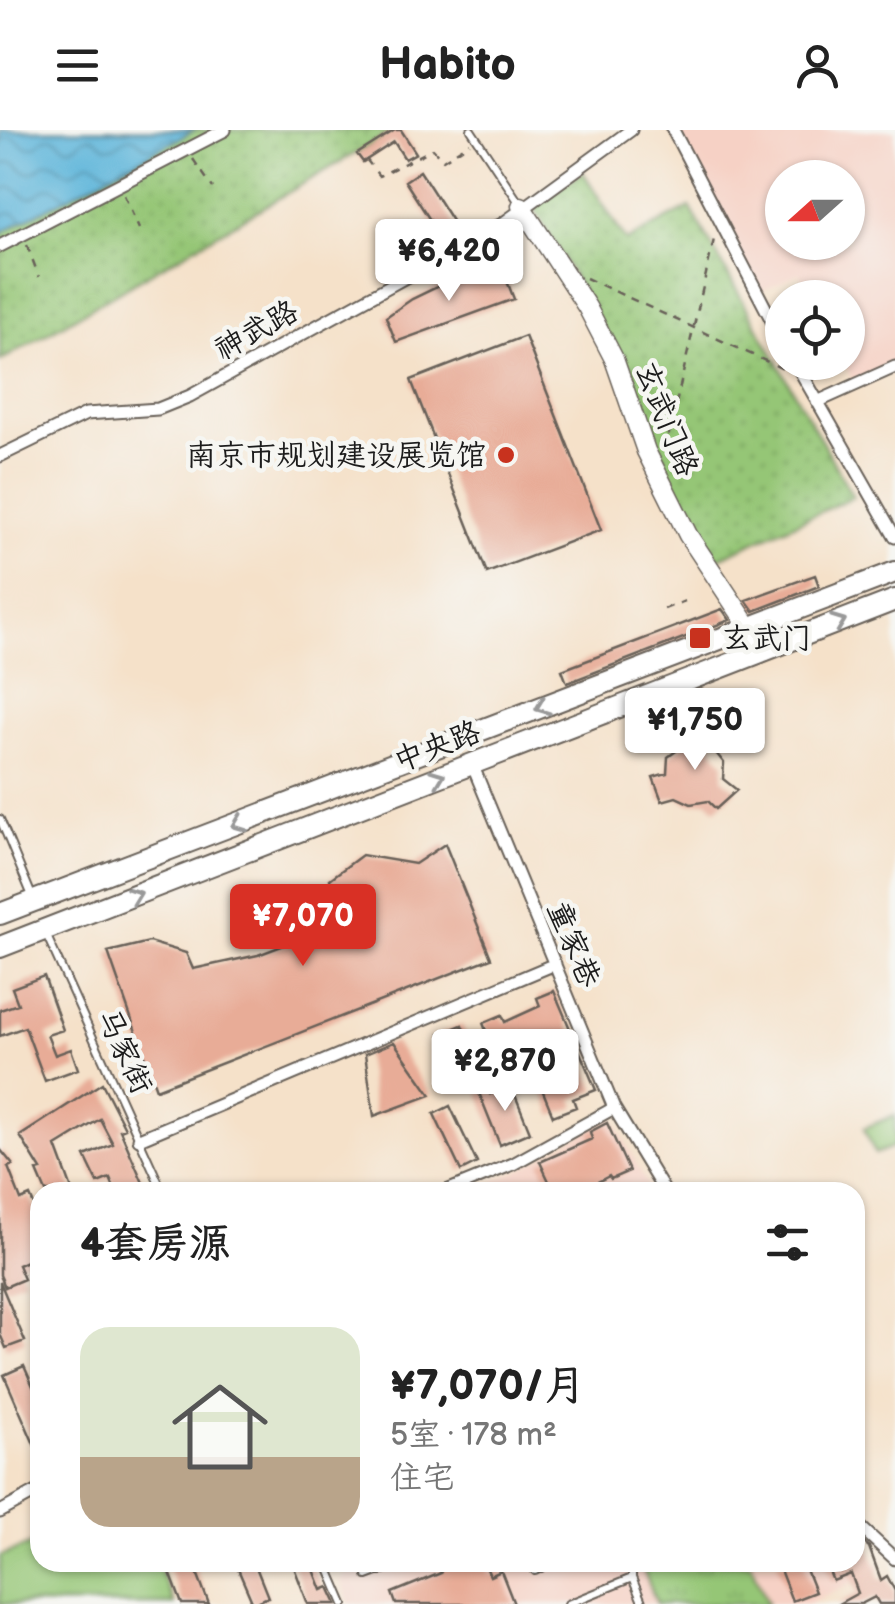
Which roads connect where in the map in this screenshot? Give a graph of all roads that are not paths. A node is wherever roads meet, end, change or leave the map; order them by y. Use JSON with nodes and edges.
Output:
{"nodes":[{"id":1,"x":225,"y":130,"type":"edge"},
{"id":2,"x":470,"y":130,"type":"edge"},
{"id":3,"x":631,"y":130,"type":"edge"},
{"id":4,"x":673,"y":130,"type":"edge"},
{"id":5,"x":521,"y":206,"type":"junction"},
{"id":6,"x":0,"y":246,"type":"edge"},
{"id":7,"x":765,"y":308,"type":"edge"},
{"id":8,"x":895,"y":368,"type":"edge"},
{"id":9,"x":804,"y":380,"type":"edge"},
{"id":10,"x":817,"y":402,"type":"junction"},
{"id":11,"x":0,"y":456,"type":"edge"},
{"id":12,"x":895,"y":537,"type":"edge"},
{"id":13,"x":895,"y":572,"type":"edge"},
{"id":14,"x":895,"y":600,"type":"edge"},
{"id":15,"x":749,"y":627,"type":"junction"},
{"id":16,"x":764,"y":651,"type":"junction"},
{"id":17,"x":472,"y":764,"type":"junction"},
{"id":18,"x":0,"y":819,"type":"edge"},
{"id":19,"x":34,"y":900,"type":"junction"},
{"id":20,"x":0,"y":914,"type":"edge"},
{"id":21,"x":44,"y":930,"type":"junction"},
{"id":22,"x":0,"y":947,"type":"edge"},
{"id":23,"x":555,"y":964,"type":"junction"},
{"id":24,"x":614,"y":1108,"type":"junction"},
{"id":25,"x":139,"y":1139,"type":"junction"},
{"id":26,"x":158,"y":1182,"type":"edge"},
{"id":27,"x":469,"y":1182,"type":"edge"},
{"id":28,"x":659,"y":1182,"type":"edge"},
{"id":29,"x":30,"y":1496,"type":"edge"},
{"id":30,"x":0,"y":1512,"type":"edge"},
{"id":31,"x":865,"y":1531,"type":"edge"},
{"id":32,"x":895,"y":1559,"type":"edge"},
{"id":33,"x":330,"y":1572,"type":"edge"},
{"id":34,"x":377,"y":1572,"type":"edge"},
{"id":35,"x":632,"y":1572,"type":"edge"},
{"id":36,"x":366,"y":1576,"type":"dead end"},
{"id":37,"x":632,"y":1578,"type":"junction"},
{"id":38,"x":344,"y":1604,"type":"edge"},
{"id":39,"x":568,"y":1604,"type":"edge"},
{"id":40,"x":643,"y":1604,"type":"edge"}],
"edges":[{"from":1,"to":6,"type":"street"},
{"from":2,"to":5,"type":"lane"},
{"from":3,"to":5,"type":"street","name":"神武路"},
{"from":4,"to":7,"type":"street"},
{"from":5,"to":11,"type":"street","name":"神武路"},
{"from":5,"to":15,"type":"street","name":"玄武门路"},
{"from":8,"to":10,"type":"street"},
{"from":9,"to":10,"type":"street"},
{"from":10,"to":12,"type":"street"},
{"from":13,"to":15,"type":"main road","name":"中央路"},
{"from":16,"to":14,"type":"main road","name":"中央路","one_way":true},
{"from":15,"to":16,"type":"street","name":"玄武门路"},
{"from":15,"to":19,"type":"main road","name":"中央路","one_way":true},
{"from":16,"to":17,"type":"main road","name":"中央路"},
{"from":21,"to":17,"type":"main road","name":"中央路","one_way":true},
{"from":17,"to":23,"type":"street","name":"童家巷"},
{"from":18,"to":19,"type":"lane"},
{"from":19,"to":20,"type":"main road","name":"中央路"},
{"from":21,"to":22,"type":"main road","name":"中央路"},
{"from":21,"to":25,"type":"lane","name":"马家街"},
{"from":23,"to":24,"type":"street","name":"童家巷"},
{"from":23,"to":25,"type":"street"},
{"from":24,"to":27,"type":"street"},
{"from":24,"to":28,"type":"street","name":"童家巷"},
{"from":25,"to":26,"type":"lane","name":"马家街"},
{"from":29,"to":30,"type":"street"},
{"from":31,"to":32,"type":"street"},
{"from":33,"to":38,"type":"lane"},
{"from":34,"to":36,"type":"lane"},
{"from":35,"to":37,"type":"lane"},
{"from":37,"to":39,"type":"lane"},
{"from":37,"to":40,"type":"lane"}]}
